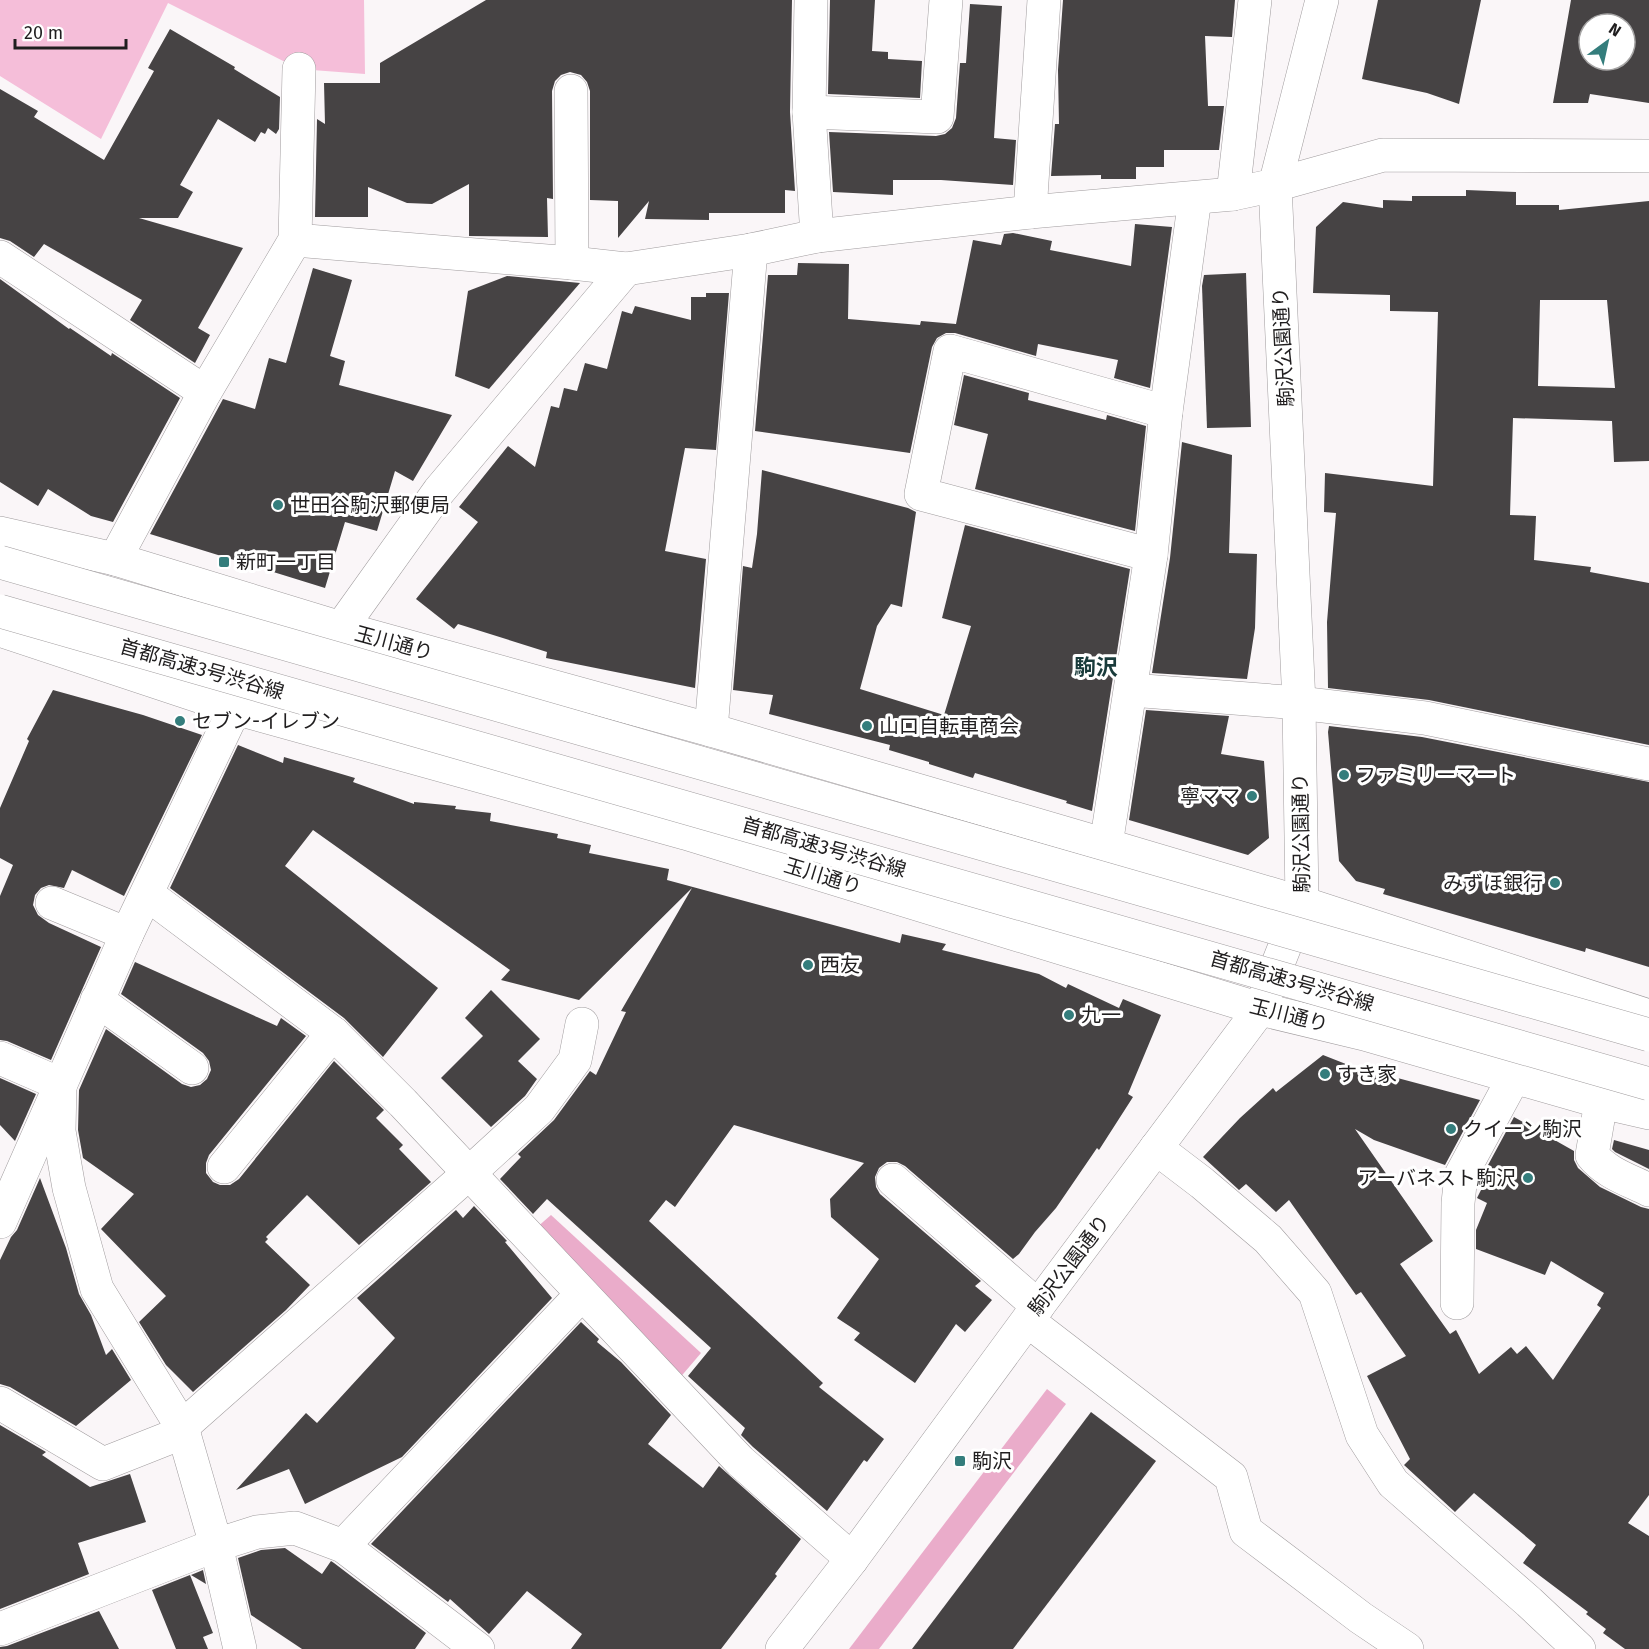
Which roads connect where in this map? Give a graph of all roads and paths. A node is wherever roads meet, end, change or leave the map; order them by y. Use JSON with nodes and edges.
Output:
{"nodes":[{"id":1,"x":811,"y":0,"type":"edge"},
{"id":2,"x":946,"y":0,"type":"edge"},
{"id":3,"x":1044,"y":0,"type":"edge"},
{"id":4,"x":1255,"y":0,"type":"edge"},
{"id":5,"x":1322,"y":0,"type":"edge"},
{"id":6,"x":299,"y":69,"type":"dead end"},
{"id":7,"x":571,"y":91,"type":"dead end"},
{"id":8,"x":809,"y":112,"type":"junction"},
{"id":9,"x":1649,"y":156,"type":"edge"},
{"id":10,"x":1275,"y":185,"type":"junction"},
{"id":11,"x":1233,"y":194,"type":"junction"},
{"id":12,"x":1195,"y":198,"type":"junction"},
{"id":13,"x":1030,"y":212,"type":"junction"},
{"id":14,"x":817,"y":236,"type":"junction"},
{"id":15,"x":296,"y":240,"type":"junction"},
{"id":16,"x":751,"y":250,"type":"junction"},
{"id":17,"x":0,"y":256,"type":"edge"},
{"id":18,"x":572,"y":263,"type":"junction"},
{"id":19,"x":626,"y":269,"type":"junction"},
{"id":20,"x":205,"y":392,"type":"junction"},
{"id":21,"x":1166,"y":412,"type":"junction"},
{"id":22,"x":0,"y":533,"type":"edge"},
{"id":23,"x":1151,"y":555,"type":"junction"},
{"id":24,"x":115,"y":559,"type":"junction"},
{"id":25,"x":0,"y":562,"type":"edge"},
{"id":26,"x":0,"y":611,"type":"edge"},
{"id":27,"x":341,"y":628,"type":"junction"},
{"id":28,"x":0,"y":630,"type":"edge"},
{"id":29,"x":1131,"y":690,"type":"junction"},
{"id":30,"x":1299,"y":703,"type":"junction"},
{"id":31,"x":235,"y":708,"type":"junction"},
{"id":32,"x":711,"y":730,"type":"junction"},
{"id":33,"x":1649,"y":764,"type":"edge"},
{"id":34,"x":1106,"y":845,"type":"junction"},
{"id":35,"x":147,"y":894,"type":"junction"},
{"id":36,"x":52,"y":903,"type":"dead end"},
{"id":37,"x":1302,"y":903,"type":"junction"},
{"id":38,"x":127,"y":934,"type":"junction"},
{"id":39,"x":97,"y":1000,"type":"junction"},
{"id":40,"x":1260,"y":1009,"type":"junction"},
{"id":41,"x":1649,"y":1016,"type":"edge"},
{"id":42,"x":582,"y":1024,"type":"dead end"},
{"id":43,"x":333,"y":1033,"type":"junction"},
{"id":44,"x":1649,"y":1035,"type":"edge"},
{"id":45,"x":0,"y":1058,"type":"edge"},
{"id":46,"x":192,"y":1068,"type":"dead end"},
{"id":47,"x":1514,"y":1077,"type":"junction"},
{"id":48,"x":60,"y":1084,"type":"junction"},
{"id":49,"x":1649,"y":1084,"type":"edge"},
{"id":50,"x":1601,"y":1102,"type":"junction"},
{"id":51,"x":1649,"y":1113,"type":"edge"},
{"id":52,"x":1156,"y":1148,"type":"junction"},
{"id":53,"x":224,"y":1167,"type":"dead end"},
{"id":54,"x":468,"y":1174,"type":"junction"},
{"id":55,"x":893,"y":1180,"type":"dead end"},
{"id":56,"x":1649,"y":1190,"type":"edge"},
{"id":57,"x":0,"y":1222,"type":"edge"},
{"id":58,"x":582,"y":1294,"type":"junction"},
{"id":59,"x":1456,"y":1304,"type":"dead end"},
{"id":60,"x":1033,"y":1314,"type":"junction"},
{"id":61,"x":0,"y":1403,"type":"edge"},
{"id":62,"x":183,"y":1430,"type":"junction"},
{"id":63,"x":216,"y":1545,"type":"junction"},
{"id":64,"x":343,"y":1546,"type":"junction"},
{"id":65,"x":852,"y":1559,"type":"junction"},
{"id":66,"x":0,"y":1629,"type":"edge"},
{"id":67,"x":239,"y":1647,"type":"edge"},
{"id":68,"x":478,"y":1649,"type":"edge"},
{"id":69,"x":782,"y":1649,"type":"edge"},
{"id":70,"x":1407,"y":1649,"type":"edge"},
{"id":71,"x":1578,"y":1649,"type":"edge"}],
"edges":[{"from":1,"to":8,"type":"main road"},
{"from":2,"to":8,"type":"main road"},
{"from":3,"to":13,"type":"main road"},
{"from":4,"to":11,"type":"main road"},
{"from":5,"to":10,"type":"main road","name":"駒沢公園通り"},
{"from":6,"to":15,"type":"main road"},
{"from":7,"to":18,"type":"main road"},
{"from":8,"to":14,"type":"main road"},
{"from":9,"to":10,"type":"main road"},
{"from":10,"to":11,"type":"main road"},
{"from":10,"to":30,"type":"main road","name":"駒沢公園通り"},
{"from":11,"to":12,"type":"main road"},
{"from":12,"to":13,"type":"main road"},
{"from":12,"to":21,"type":"main road"},
{"from":13,"to":14,"type":"main road"},
{"from":14,"to":16,"type":"main road"},
{"from":15,"to":18,"type":"main road"},
{"from":15,"to":20,"type":"main road"},
{"from":16,"to":19,"type":"main road"},
{"from":16,"to":32,"type":"main road"},
{"from":17,"to":20,"type":"main road"},
{"from":18,"to":19,"type":"main road"},
{"from":19,"to":27,"type":"main road"},
{"from":20,"to":24,"type":"main road"},
{"from":21,"to":23,"type":"main road"},
{"from":21,"to":23,"type":"main road"},
{"from":22,"to":24,"type":"main road","name":"玉川通り"},
{"from":23,"to":29,"type":"main road"},
{"from":24,"to":27,"type":"main road","name":"玉川通り"},
{"from":25,"to":44,"type":"main road","bridge":true},
{"from":26,"to":49,"type":"main road","name":"首都高速3号渋谷線","bridge":true},
{"from":27,"to":32,"type":"main road","name":"玉川通り"},
{"from":28,"to":31,"type":"main road","name":"玉川通り"},
{"from":29,"to":30,"type":"main road"},
{"from":29,"to":34,"type":"main road"},
{"from":30,"to":33,"type":"main road"},
{"from":30,"to":37,"type":"main road","name":"駒沢公園通り"},
{"from":31,"to":35,"type":"main road"},
{"from":31,"to":40,"type":"main road","name":"玉川通り"},
{"from":32,"to":34,"type":"main road","name":"玉川通り"},
{"from":34,"to":37,"type":"main road","name":"玉川通り"},
{"from":35,"to":38,"type":"main road"},
{"from":35,"to":43,"type":"main road"},
{"from":36,"to":38,"type":"main road"},
{"from":37,"to":40,"type":"main road","name":"駒沢公園通り"},
{"from":37,"to":41,"type":"main road","name":"玉川通り"},
{"from":38,"to":39,"type":"main road"},
{"from":39,"to":46,"type":"main road"},
{"from":39,"to":48,"type":"main road"},
{"from":40,"to":47,"type":"main road","name":"玉川通り"},
{"from":40,"to":52,"type":"main road","name":"駒沢公園通り"},
{"from":42,"to":54,"type":"main road"},
{"from":43,"to":53,"type":"main road"},
{"from":43,"to":54,"type":"main road"},
{"from":45,"to":48,"type":"main road"},
{"from":47,"to":50,"type":"main road","name":"玉川通り"},
{"from":47,"to":59,"type":"main road"},
{"from":48,"to":57,"type":"main road"},
{"from":48,"to":62,"type":"main road"},
{"from":50,"to":51,"type":"main road","name":"玉川通り"},
{"from":50,"to":56,"type":"main road"},
{"from":52,"to":60,"type":"main road","name":"駒沢公園通り"},
{"from":52,"to":71,"type":"main road"},
{"from":54,"to":58,"type":"main road"},
{"from":54,"to":62,"type":"main road"},
{"from":55,"to":60,"type":"main road"},
{"from":58,"to":64,"type":"main road"},
{"from":58,"to":65,"type":"main road"},
{"from":60,"to":65,"type":"main road","name":"駒沢公園通り"},
{"from":60,"to":70,"type":"main road"},
{"from":61,"to":62,"type":"main road"},
{"from":62,"to":63,"type":"main road"},
{"from":63,"to":64,"type":"main road"},
{"from":63,"to":66,"type":"main road"},
{"from":63,"to":67,"type":"main road"},
{"from":64,"to":68,"type":"main road"},
{"from":65,"to":69,"type":"main road","name":"駒沢公園通り"}]}
